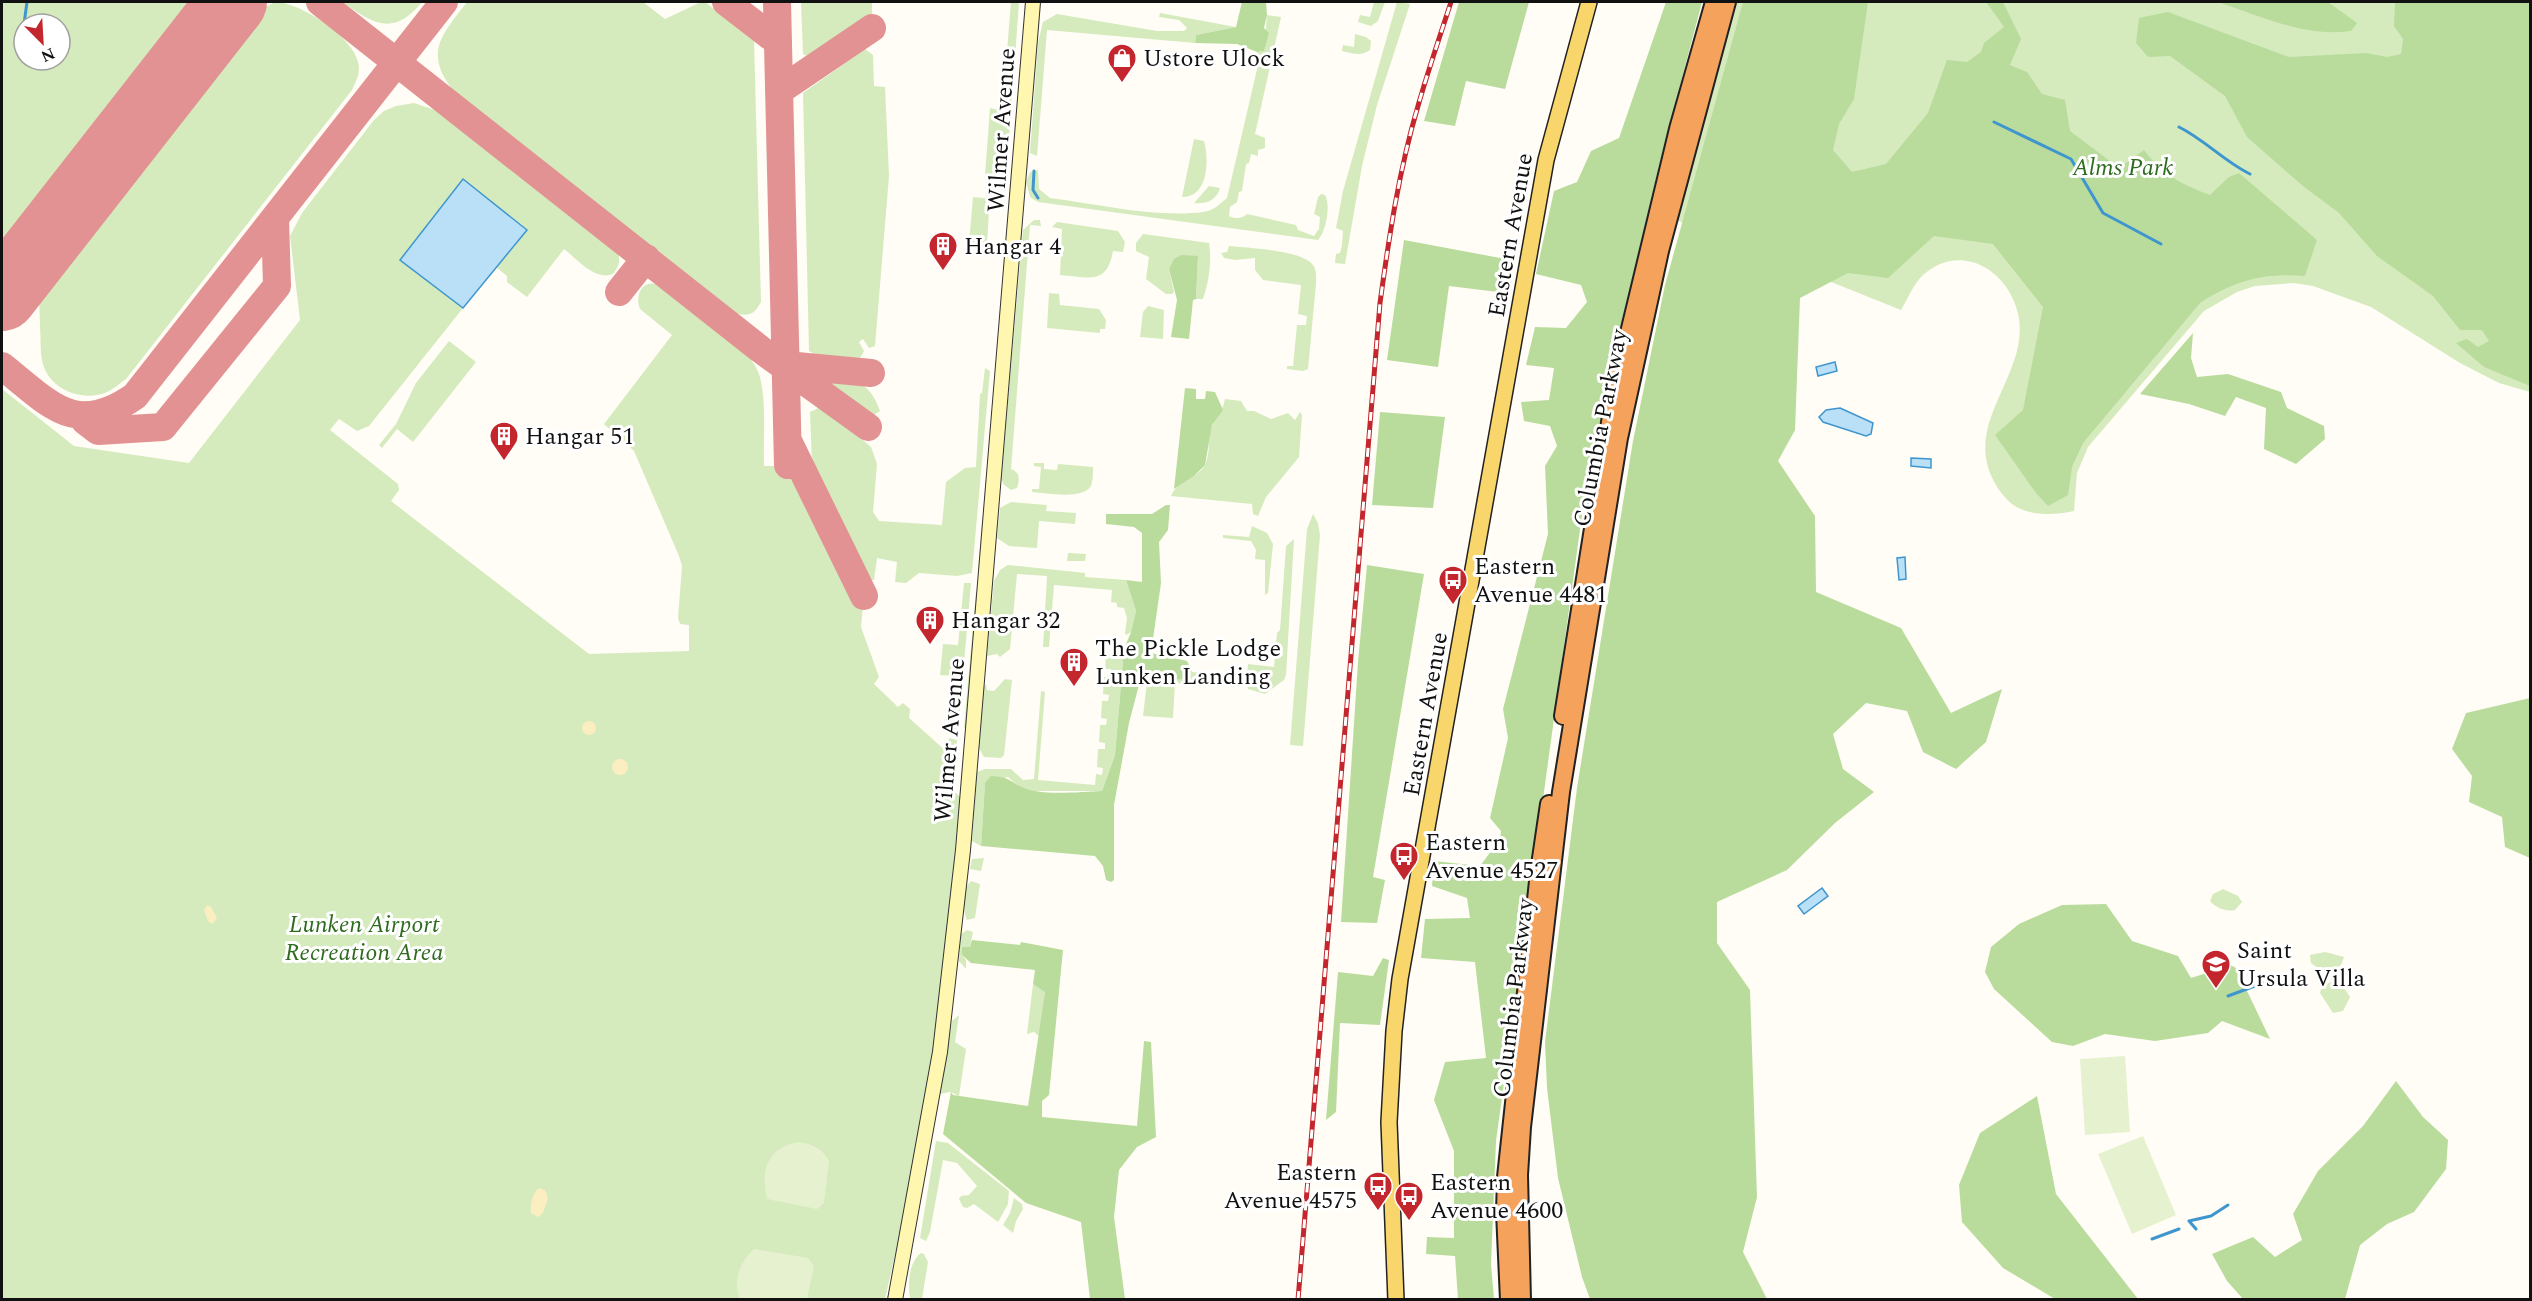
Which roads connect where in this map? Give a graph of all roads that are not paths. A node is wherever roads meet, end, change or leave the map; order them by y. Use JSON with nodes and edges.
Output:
{"nodes":[{"id":1,"x":1033,"y":2,"type":"edge"},
{"id":2,"x":1589,"y":2,"type":"edge"},
{"id":3,"x":1714,"y":2,"type":"edge"},
{"id":4,"x":1727,"y":2,"type":"edge"},
{"id":5,"x":895,"y":1299,"type":"edge"},
{"id":6,"x":1396,"y":1299,"type":"edge"},
{"id":7,"x":1509,"y":1299,"type":"edge"},
{"id":8,"x":1522,"y":1299,"type":"edge"}],
"edges":[{"from":1,"to":5,"type":"street","name":"Wilmer Avenue"},
{"from":2,"to":6,"type":"main road","name":"Eastern Avenue"},
{"from":3,"to":7,"type":"highway","name":"Columbia Parkway"},
{"from":4,"to":8,"type":"highway","name":"Columbia Parkway"}]}
